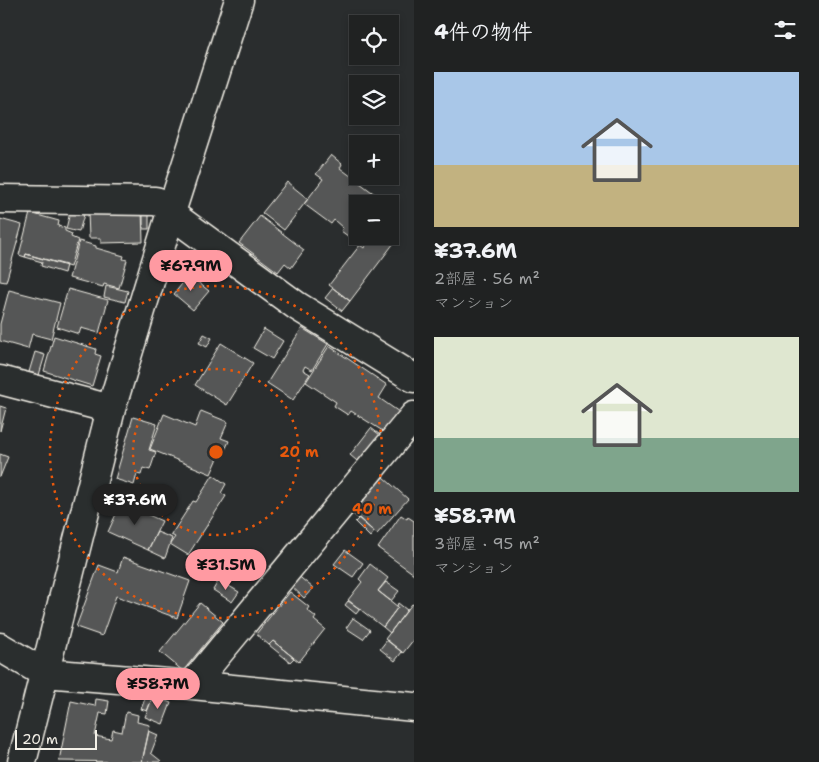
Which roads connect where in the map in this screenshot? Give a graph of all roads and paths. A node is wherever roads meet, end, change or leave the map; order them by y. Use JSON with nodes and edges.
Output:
{"nodes":[{"id":1,"x":239,"y":0,"type":"edge"},
{"id":2,"x":0,"y":199,"type":"edge"},
{"id":3,"x":172,"y":210,"type":"junction"},
{"id":4,"x":414,"y":378,"type":"edge"},
{"id":5,"x":0,"y":380,"type":"edge"},
{"id":6,"x":111,"y":410,"type":"junction"},
{"id":7,"x":414,"y":416,"type":"edge"},
{"id":8,"x":0,"y":647,"type":"edge"},
{"id":9,"x":44,"y":673,"type":"junction"},
{"id":10,"x":192,"y":685,"type":"junction"},
{"id":11,"x":414,"y":707,"type":"edge"},
{"id":12,"x":22,"y":762,"type":"edge"}],
"edges":[{"from":1,"to":3,"type":"street"},
{"from":2,"to":3,"type":"street"},
{"from":3,"to":4,"type":"street"},
{"from":3,"to":6,"type":"street"},
{"from":5,"to":6,"type":"street"},
{"from":6,"to":9,"type":"street"},
{"from":7,"to":10,"type":"street"},
{"from":8,"to":9,"type":"street"},
{"from":9,"to":10,"type":"street"},
{"from":9,"to":12,"type":"street"},
{"from":10,"to":11,"type":"street"}]}
